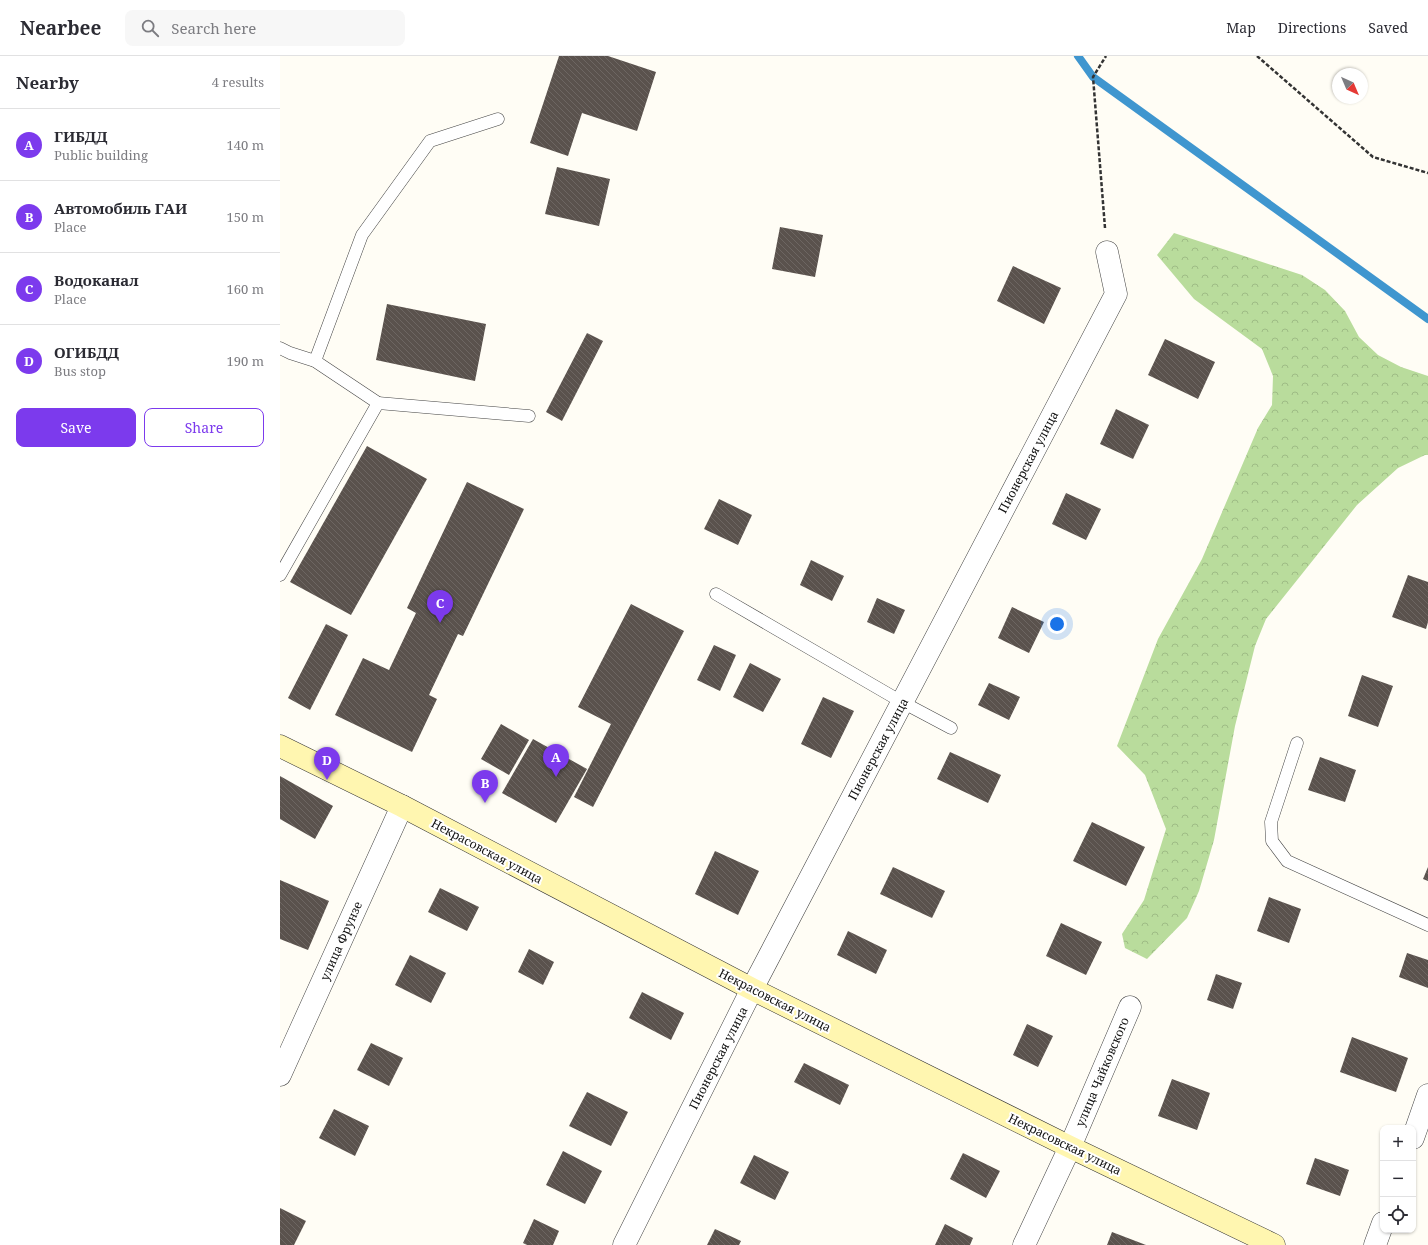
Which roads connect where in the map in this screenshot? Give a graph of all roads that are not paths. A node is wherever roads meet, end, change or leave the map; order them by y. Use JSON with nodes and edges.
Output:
{"nodes":[{"id":1,"x":498,"y":119,"type":"dead end"},
{"id":2,"x":1107,"y":252,"type":"road end"},
{"id":3,"x":280,"y":348,"type":"edge"},
{"id":4,"x":315,"y":361,"type":"junction"},
{"id":5,"x":378,"y":403,"type":"junction"},
{"id":6,"x":529,"y":416,"type":"dead end"},
{"id":7,"x":280,"y":575,"type":"edge"},
{"id":8,"x":716,"y":594,"type":"dead end"},
{"id":9,"x":902,"y":702,"type":"junction"},
{"id":10,"x":951,"y":728,"type":"dead end"},
{"id":11,"x":1297,"y":743,"type":"dead end"},
{"id":12,"x":280,"y":746,"type":"edge"},
{"id":13,"x":402,"y":806,"type":"junction"},
{"id":14,"x":1428,"y":925,"type":"edge"},
{"id":15,"x":752,"y":990,"type":"junction"},
{"id":16,"x":1130,"y":1007,"type":"dead end"},
{"id":17,"x":280,"y":1075,"type":"edge"},
{"id":18,"x":1428,"y":1095,"type":"edge"},
{"id":19,"x":1416,"y":1129,"type":"edge"},
{"id":20,"x":1070,"y":1147,"type":"junction"},
{"id":21,"x":1380,"y":1231,"type":"edge"},
{"id":22,"x":624,"y":1245,"type":"edge"},
{"id":23,"x":1024,"y":1245,"type":"edge"},
{"id":24,"x":1274,"y":1245,"type":"edge"},
{"id":25,"x":1375,"y":1245,"type":"edge"}],
"edges":[{"from":1,"to":4,"type":"lane"},
{"from":2,"to":9,"type":"street","name":"Пионерская улица"},
{"from":3,"to":4,"type":"lane"},
{"from":4,"to":5,"type":"lane"},
{"from":5,"to":6,"type":"lane"},
{"from":5,"to":7,"type":"lane"},
{"from":8,"to":9,"type":"lane"},
{"from":9,"to":10,"type":"lane"},
{"from":9,"to":15,"type":"street","name":"Пионерская улица"},
{"from":11,"to":14,"type":"lane"},
{"from":12,"to":13,"type":"street","name":"Некрасовская улица"},
{"from":13,"to":15,"type":"street","name":"Некрасовская улица"},
{"from":13,"to":17,"type":"street","name":"улица Фрунзе"},
{"from":15,"to":20,"type":"street","name":"Некрасовская улица"},
{"from":15,"to":22,"type":"street","name":"Пионерская улица"},
{"from":16,"to":20,"type":"street","name":"улица Чайковского"},
{"from":18,"to":19,"type":"street"},
{"from":20,"to":23,"type":"street","name":"улица Чайковского"},
{"from":20,"to":24,"type":"street","name":"Некрасовская улица"},
{"from":21,"to":25,"type":"street"}]}
